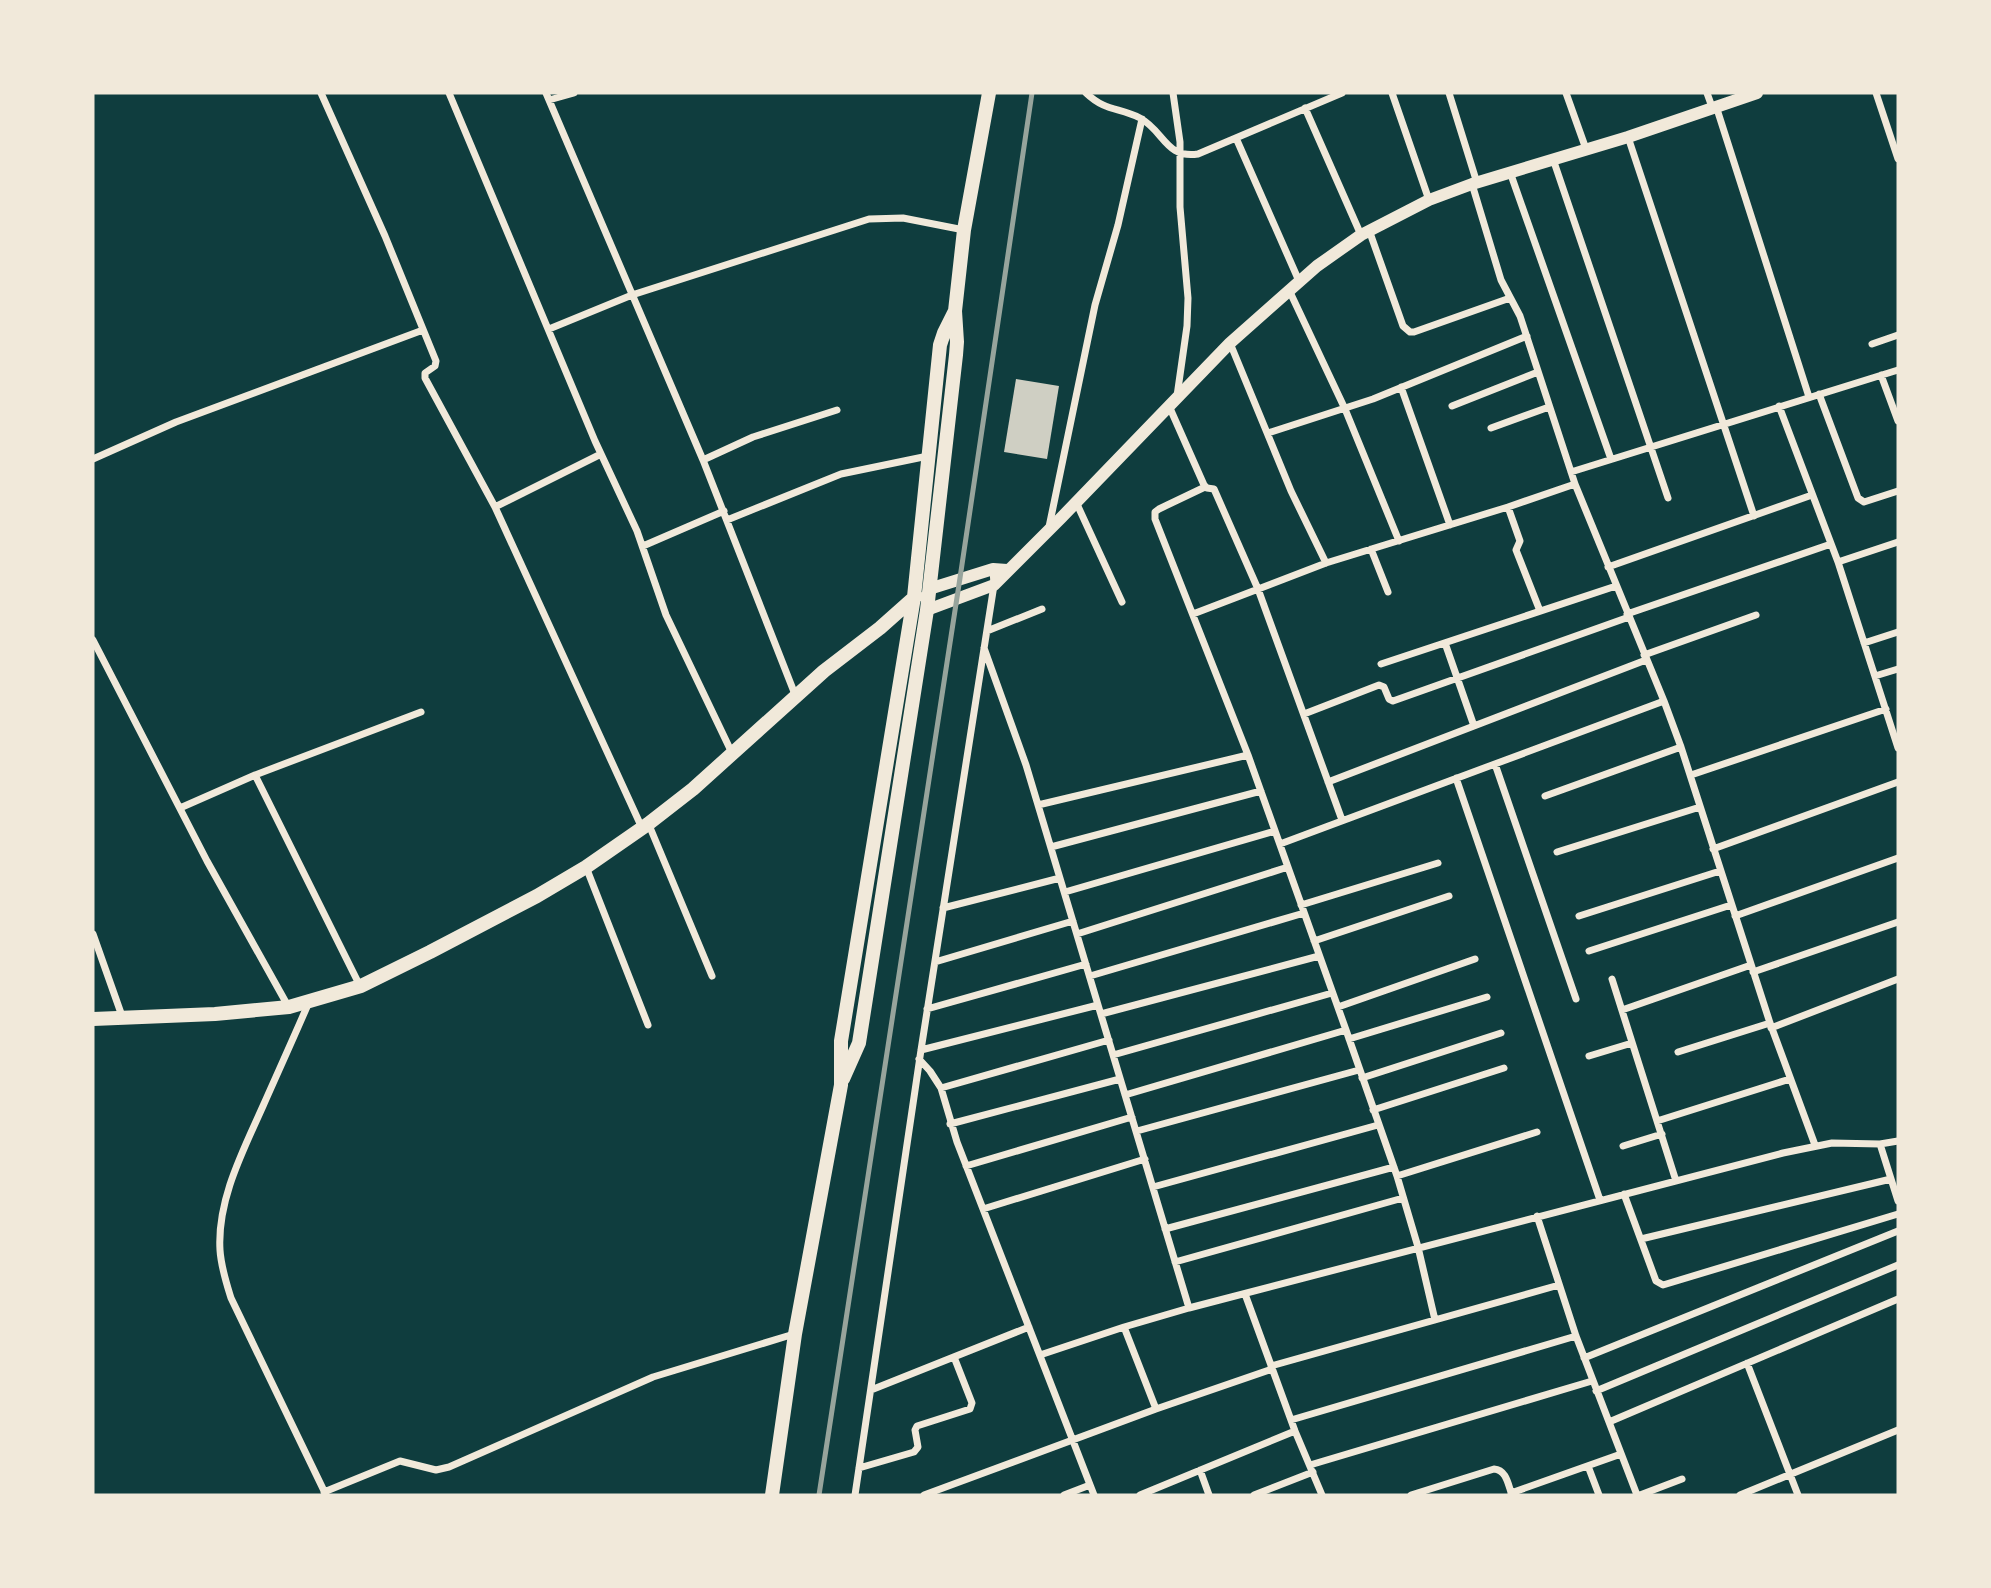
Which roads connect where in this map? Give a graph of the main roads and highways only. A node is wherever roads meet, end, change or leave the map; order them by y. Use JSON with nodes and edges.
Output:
{"nodes":[{"id":1,"x":989,"y":93,"type":"edge"},
{"id":2,"x":955,"y":312,"type":"junction"},
{"id":3,"x":929,"y":589,"type":"junction"},
{"id":4,"x":914,"y":597,"type":"junction"},
{"id":5,"x":927,"y":610,"type":"junction"},
{"id":6,"x":911,"y":617,"type":"junction"},
{"id":7,"x":880,"y":628,"type":"junction"},
{"id":8,"x":93,"y":1019,"type":"edge"},
{"id":9,"x":841,"y":1085,"type":"junction"},
{"id":10,"x":772,"y":1495,"type":"edge"}],
"edges":[{"from":1,"to":2,"type":"main road"},
{"from":2,"to":3,"type":"main road"},
{"from":2,"to":4,"type":"main road"},
{"from":3,"to":4,"type":"main road"},
{"from":3,"to":5,"type":"main road"},
{"from":4,"to":6,"type":"main road"},
{"from":4,"to":7,"type":"main road"},
{"from":5,"to":6,"type":"main road"},
{"from":5,"to":9,"type":"main road"},
{"from":6,"to":7,"type":"main road"},
{"from":6,"to":9,"type":"main road"},
{"from":7,"to":8,"type":"main road"},
{"from":9,"to":10,"type":"main road"}]}
